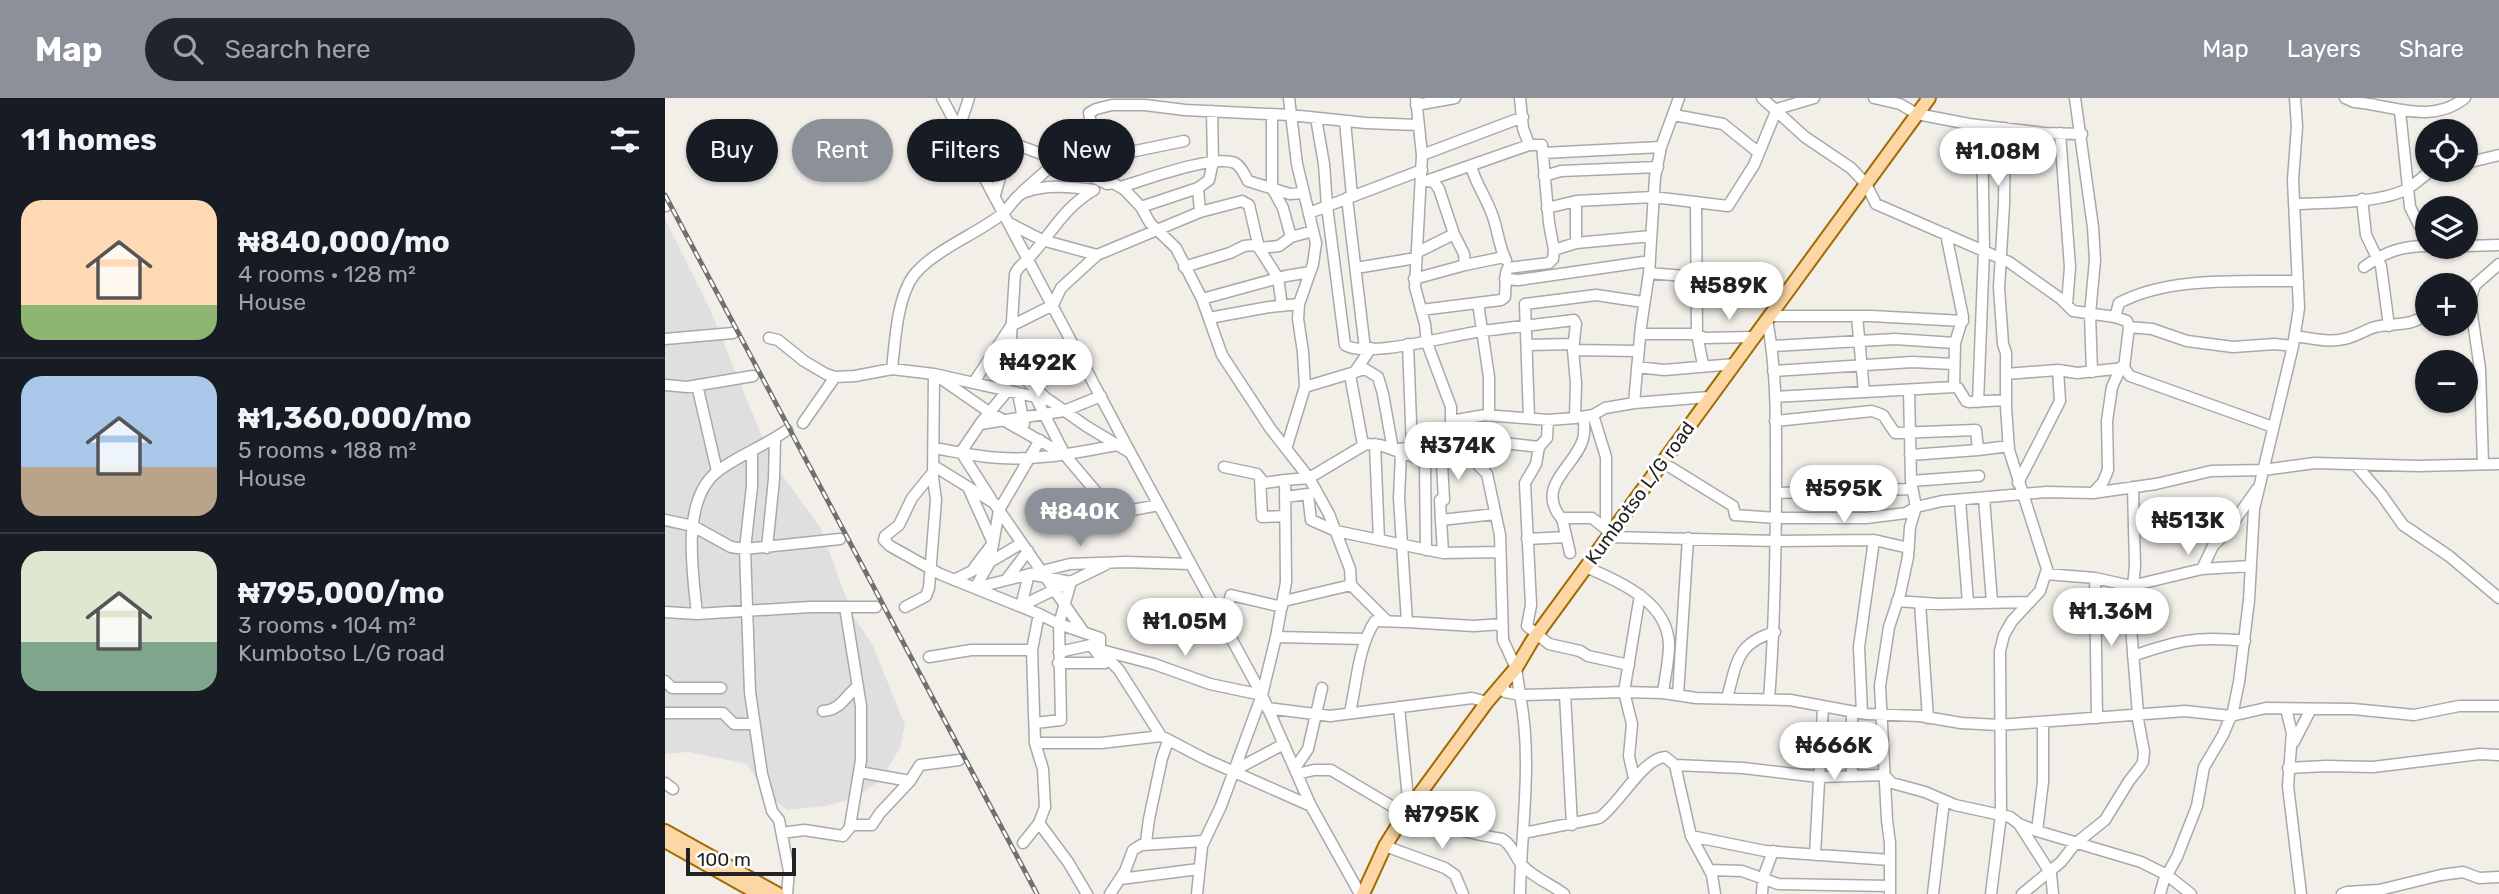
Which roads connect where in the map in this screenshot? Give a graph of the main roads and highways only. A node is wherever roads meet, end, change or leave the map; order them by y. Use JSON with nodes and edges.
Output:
{"nodes":[{"id":1,"x":1929,"y":98,"type":"edge"},
{"id":2,"x":665,"y":831,"type":"edge"},
{"id":3,"x":665,"y":841,"type":"edge"},
{"id":4,"x":759,"y":894,"type":"edge"},
{"id":5,"x":778,"y":894,"type":"edge"},
{"id":6,"x":1362,"y":894,"type":"edge"}],
"edges":[{"from":1,"to":6,"type":"main road","name":"Kumbotso L/G road"},
{"from":2,"to":5,"type":"main road"},
{"from":3,"to":4,"type":"main road"}]}
